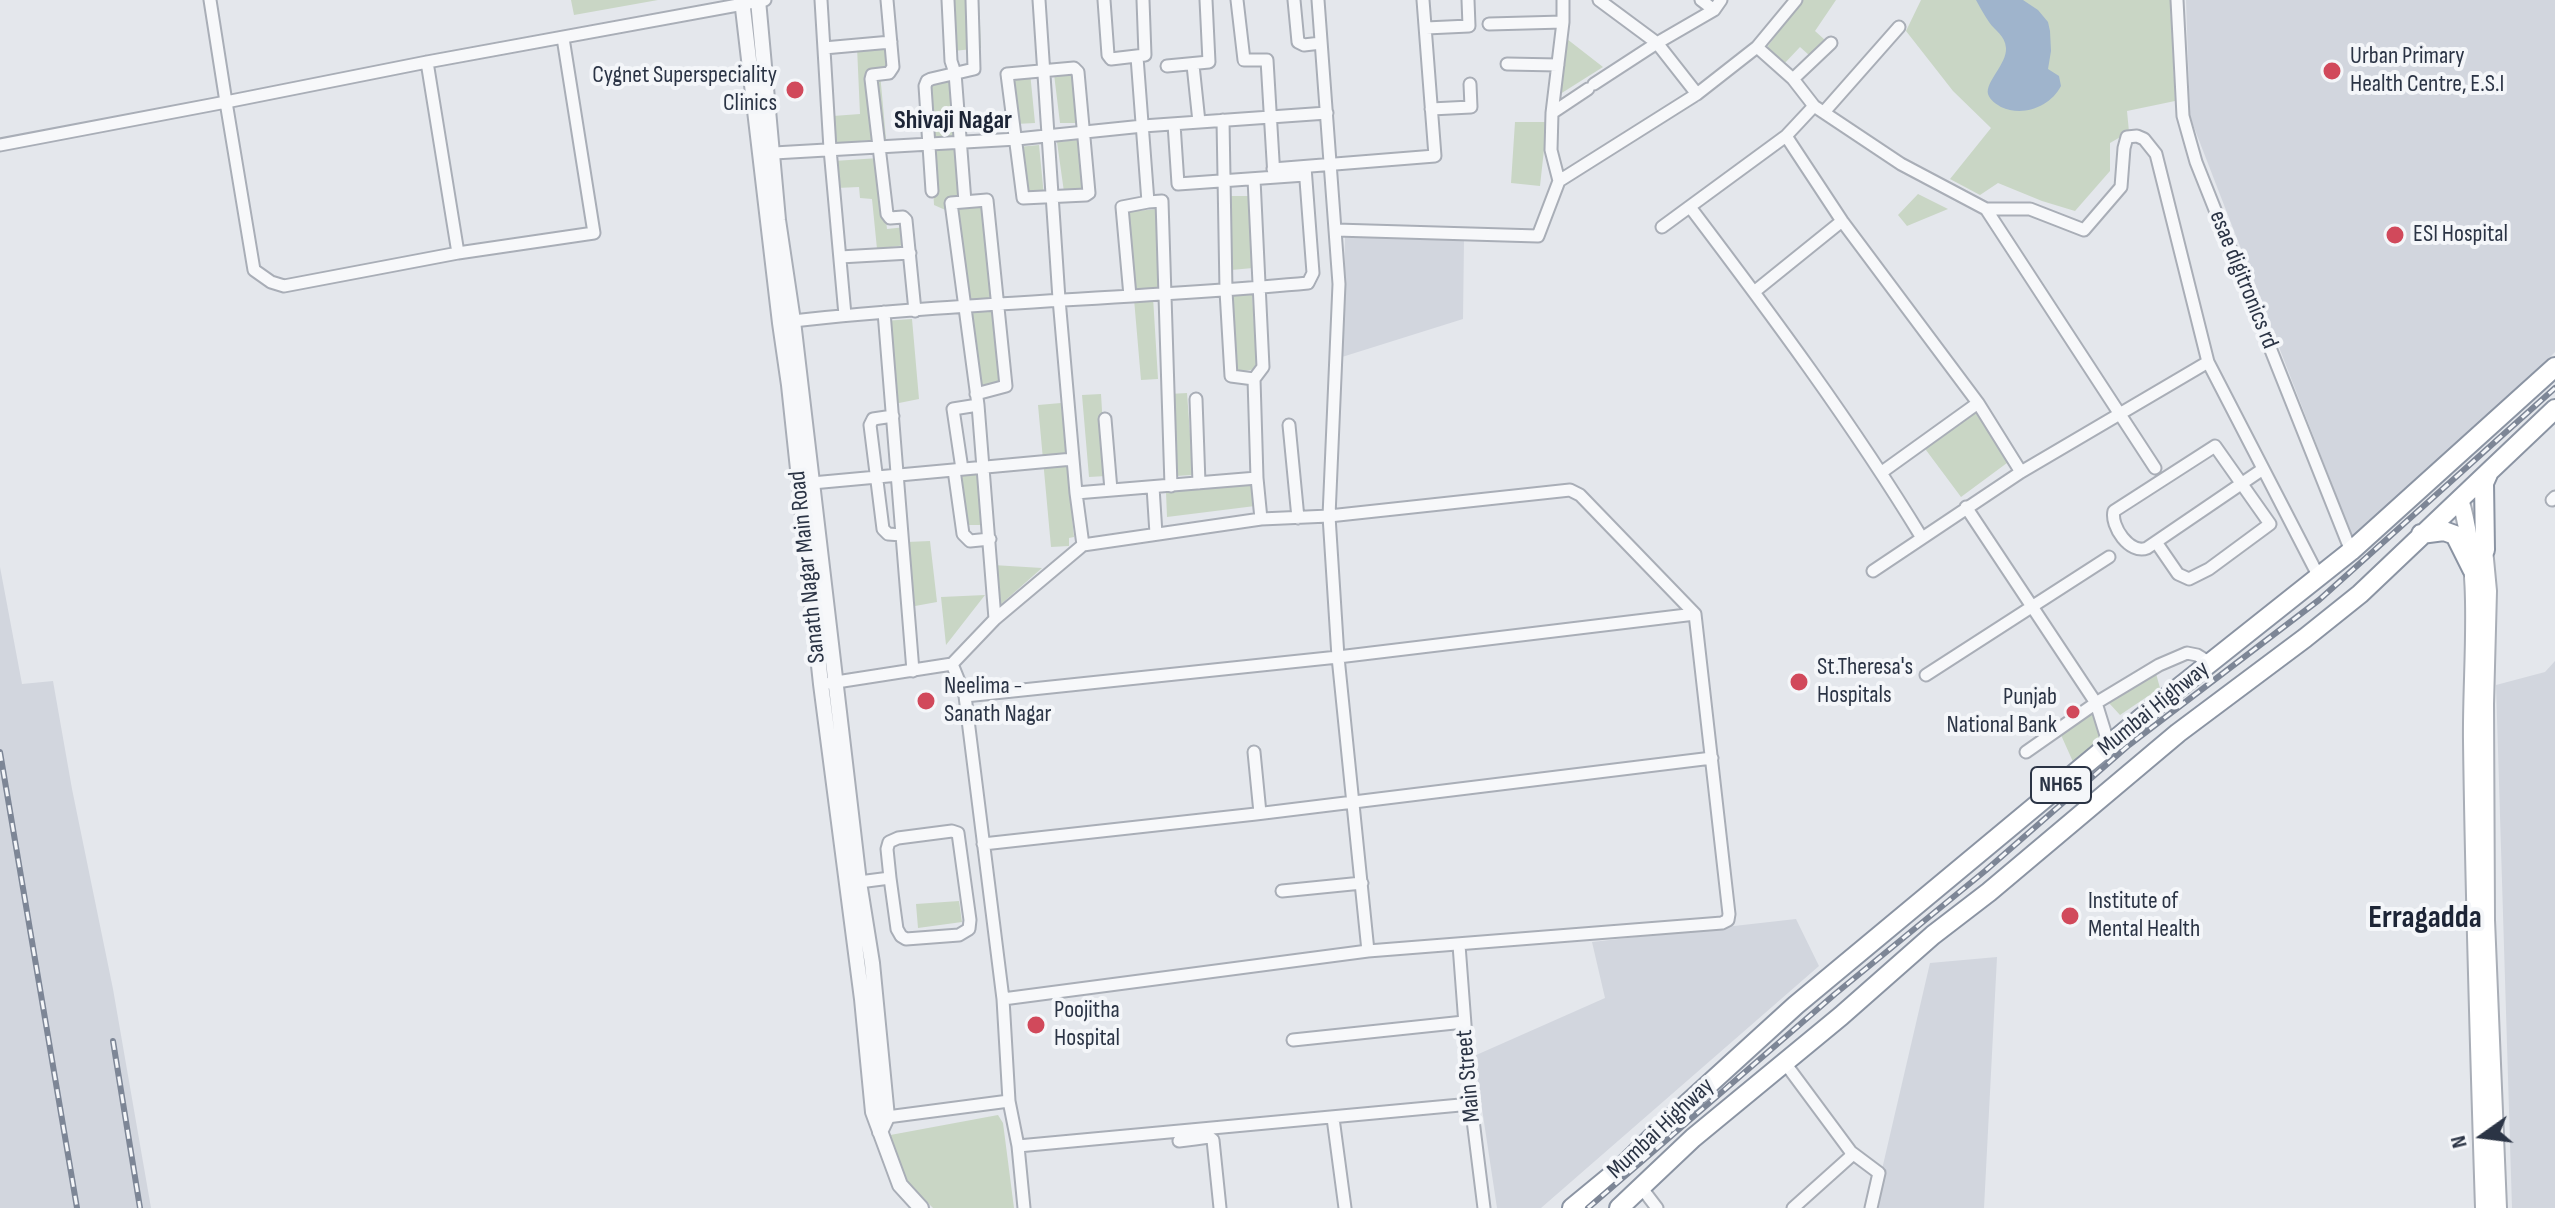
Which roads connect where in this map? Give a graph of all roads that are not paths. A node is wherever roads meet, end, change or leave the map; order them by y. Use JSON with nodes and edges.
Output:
{"nodes":[{"id":1,"x":210,"y":0,"type":"edge"},
{"id":2,"x":821,"y":0,"type":"edge"},
{"id":3,"x":887,"y":0,"type":"edge"},
{"id":4,"x":948,"y":0,"type":"edge"},
{"id":5,"x":972,"y":0,"type":"edge"},
{"id":6,"x":1039,"y":0,"type":"edge"},
{"id":7,"x":1104,"y":0,"type":"edge"},
{"id":8,"x":1143,"y":0,"type":"edge"},
{"id":9,"x":1206,"y":0,"type":"edge"},
{"id":10,"x":1237,"y":0,"type":"edge"},
{"id":11,"x":1294,"y":0,"type":"edge"},
{"id":12,"x":1318,"y":0,"type":"edge"},
{"id":13,"x":1423,"y":0,"type":"edge"},
{"id":14,"x":1468,"y":0,"type":"edge"},
{"id":15,"x":1563,"y":0,"type":"edge"},
{"id":16,"x":1599,"y":0,"type":"edge"},
{"id":17,"x":1701,"y":0,"type":"edge"},
{"id":18,"x":1796,"y":0,"type":"edge"},
{"id":19,"x":2177,"y":0,"type":"edge"},
{"id":20,"x":753,"y":1,"type":"edge"},
{"id":21,"x":1718,"y":5,"type":"edge"},
{"id":22,"x":1563,"y":22,"type":"junction"},
{"id":23,"x":1489,"y":24,"type":"dead end"},
{"id":24,"x":1899,"y":27,"type":"dead end"},
{"id":25,"x":1426,"y":28,"type":"junction"},
{"id":26,"x":563,"y":38,"type":"junction"},
{"id":27,"x":891,"y":42,"type":"junction"},
{"id":28,"x":1321,"y":43,"type":"junction"},
{"id":29,"x":1657,"y":43,"type":"junction"},
{"id":30,"x":1831,"y":43,"type":"dead end"},
{"id":31,"x":1757,"y":47,"type":"junction"},
{"id":32,"x":824,"y":48,"type":"junction"},
{"id":33,"x":1137,"y":57,"type":"junction"},
{"id":34,"x":427,"y":62,"type":"junction"},
{"id":35,"x":1507,"y":64,"type":"dead end"},
{"id":36,"x":1193,"y":65,"type":"junction"},
{"id":37,"x":1558,"y":65,"type":"junction"},
{"id":38,"x":1167,"y":66,"type":"dead end"},
{"id":39,"x":1042,"y":72,"type":"junction"},
{"id":40,"x":955,"y":73,"type":"junction"},
{"id":41,"x":1793,"y":79,"type":"junction"},
{"id":42,"x":1470,"y":84,"type":"dead end"},
{"id":43,"x":1697,"y":94,"type":"junction"},
{"id":44,"x":226,"y":102,"type":"junction"},
{"id":45,"x":1431,"y":109,"type":"junction"},
{"id":46,"x":1819,"y":109,"type":"junction"},
{"id":47,"x":1327,"y":113,"type":"junction"},
{"id":48,"x":1552,"y":113,"type":"junction"},
{"id":49,"x":1270,"y":117,"type":"junction"},
{"id":50,"x":1223,"y":120,"type":"junction"},
{"id":51,"x":1199,"y":122,"type":"junction"},
{"id":52,"x":1174,"y":124,"type":"junction"},
{"id":53,"x":1143,"y":126,"type":"junction"},
{"id":54,"x":1084,"y":133,"type":"junction"},
{"id":55,"x":1049,"y":136,"type":"junction"},
{"id":56,"x":1786,"y":136,"type":"junction"},
{"id":57,"x":1017,"y":139,"type":"junction"},
{"id":58,"x":961,"y":143,"type":"junction"},
{"id":59,"x":0,"y":145,"type":"edge"},
{"id":60,"x":929,"y":145,"type":"junction"},
{"id":61,"x":879,"y":147,"type":"junction"},
{"id":62,"x":830,"y":149,"type":"junction"},
{"id":63,"x":774,"y":153,"type":"junction"},
{"id":64,"x":1331,"y":166,"type":"junction"},
{"id":65,"x":1305,"y":171,"type":"junction"},
{"id":66,"x":1274,"y":173,"type":"junction"},
{"id":67,"x":1254,"y":179,"type":"junction"},
{"id":68,"x":1224,"y":180,"type":"junction"},
{"id":69,"x":1559,"y":181,"type":"junction"},
{"id":70,"x":932,"y":191,"type":"dead end"},
{"id":71,"x":1053,"y":196,"type":"junction"},
{"id":72,"x":965,"y":202,"type":"junction"},
{"id":73,"x":1148,"y":202,"type":"junction"},
{"id":74,"x":1690,"y":207,"type":"junction"},
{"id":75,"x":1986,"y":209,"type":"junction"},
{"id":76,"x":1842,"y":221,"type":"junction"},
{"id":77,"x":1662,"y":227,"type":"dead end"},
{"id":78,"x":1336,"y":230,"type":"junction"},
{"id":79,"x":458,"y":253,"type":"junction"},
{"id":80,"x":910,"y":253,"type":"junction"},
{"id":81,"x":840,"y":257,"type":"junction"},
{"id":82,"x":1261,"y":287,"type":"junction"},
{"id":83,"x":1226,"y":291,"type":"junction"},
{"id":84,"x":1754,"y":292,"type":"junction"},
{"id":85,"x":1166,"y":295,"type":"junction"},
{"id":86,"x":1130,"y":296,"type":"junction"},
{"id":87,"x":1059,"y":299,"type":"junction"},
{"id":88,"x":997,"y":303,"type":"junction"},
{"id":89,"x":964,"y":306,"type":"junction"},
{"id":90,"x":915,"y":311,"type":"junction"},
{"id":91,"x":884,"y":312,"type":"junction"},
{"id":92,"x":845,"y":315,"type":"junction"},
{"id":93,"x":793,"y":321,"type":"junction"},
{"id":94,"x":2208,"y":362,"type":"junction"},
{"id":95,"x":2555,"y":367,"type":"edge"},
{"id":96,"x":1254,"y":379,"type":"junction"},
{"id":97,"x":1196,"y":399,"type":"dead end"},
{"id":98,"x":977,"y":400,"type":"junction"},
{"id":99,"x":1978,"y":403,"type":"junction"},
{"id":100,"x":2119,"y":414,"type":"junction"},
{"id":101,"x":893,"y":416,"type":"junction"},
{"id":102,"x":2552,"y":418,"type":"edge"},
{"id":103,"x":1105,"y":419,"type":"dead end"},
{"id":104,"x":1289,"y":425,"type":"dead end"},
{"id":105,"x":1073,"y":459,"type":"junction"},
{"id":106,"x":983,"y":467,"type":"junction"},
{"id":107,"x":2491,"y":467,"type":"junction"},
{"id":108,"x":2155,"y":468,"type":"dead end"},
{"id":109,"x":2263,"y":469,"type":"junction"},
{"id":110,"x":958,"y":470,"type":"junction"},
{"id":111,"x":1882,"y":472,"type":"junction"},
{"id":112,"x":2021,"y":472,"type":"junction"},
{"id":113,"x":898,"y":476,"type":"junction"},
{"id":114,"x":876,"y":477,"type":"junction"},
{"id":115,"x":1257,"y":478,"type":"junction"},
{"id":116,"x":812,"y":483,"type":"junction"},
{"id":117,"x":1199,"y":483,"type":"junction"},
{"id":118,"x":2241,"y":484,"type":"junction"},
{"id":119,"x":2475,"y":485,"type":"junction"},
{"id":120,"x":1171,"y":486,"type":"junction"},
{"id":121,"x":1153,"y":487,"type":"junction"},
{"id":122,"x":1111,"y":490,"type":"junction"},
{"id":123,"x":1076,"y":493,"type":"junction"},
{"id":124,"x":2460,"y":499,"type":"junction"},
{"id":125,"x":1966,"y":507,"type":"junction"},
{"id":126,"x":2286,"y":513,"type":"junction"},
{"id":127,"x":1329,"y":516,"type":"junction"},
{"id":128,"x":1298,"y":518,"type":"junction"},
{"id":129,"x":1261,"y":519,"type":"junction"},
{"id":130,"x":2270,"y":524,"type":"junction"},
{"id":131,"x":1156,"y":534,"type":"junction"},
{"id":132,"x":2420,"y":534,"type":"junction"},
{"id":133,"x":902,"y":535,"type":"junction"},
{"id":134,"x":1922,"y":538,"type":"junction"},
{"id":135,"x":990,"y":539,"type":"junction"},
{"id":136,"x":2156,"y":542,"type":"junction"},
{"id":137,"x":1083,"y":545,"type":"junction"},
{"id":138,"x":2485,"y":550,"type":"junction"},
{"id":139,"x":2351,"y":551,"type":"junction"},
{"id":140,"x":2109,"y":557,"type":"dead end"},
{"id":141,"x":2472,"y":569,"type":"junction"},
{"id":142,"x":1873,"y":571,"type":"dead end"},
{"id":143,"x":2319,"y":577,"type":"junction"},
{"id":144,"x":2033,"y":605,"type":"junction"},
{"id":145,"x":1695,"y":614,"type":"junction"},
{"id":146,"x":995,"y":619,"type":"junction"},
{"id":147,"x":1338,"y":657,"type":"junction"},
{"id":148,"x":2210,"y":663,"type":"junction"},
{"id":149,"x":952,"y":664,"type":"junction"},
{"id":150,"x":913,"y":671,"type":"junction"},
{"id":151,"x":1926,"y":675,"type":"dead end"},
{"id":152,"x":827,"y":683,"type":"junction"},
{"id":153,"x":965,"y":696,"type":"junction"},
{"id":154,"x":2096,"y":703,"type":"junction"},
{"id":155,"x":2109,"y":745,"type":"junction"},
{"id":156,"x":1254,"y":752,"type":"dead end"},
{"id":157,"x":2026,"y":752,"type":"dead end"},
{"id":158,"x":1712,"y":758,"type":"junction"},
{"id":159,"x":1354,"y":802,"type":"junction"},
{"id":160,"x":1260,"y":813,"type":"junction"},
{"id":161,"x":983,"y":844,"type":"junction"},
{"id":162,"x":1971,"y":859,"type":"junction"},
{"id":163,"x":890,"y":878,"type":"junction"},
{"id":164,"x":859,"y":882,"type":"junction"},
{"id":165,"x":1362,"y":883,"type":"junction"},
{"id":166,"x":1995,"y":886,"type":"junction"},
{"id":167,"x":1282,"y":891,"type":"dead end"},
{"id":168,"x":1459,"y":945,"type":"junction"},
{"id":169,"x":1368,"y":951,"type":"junction"},
{"id":170,"x":1003,"y":999,"type":"junction"},
{"id":171,"x":1464,"y":1022,"type":"junction"},
{"id":172,"x":1293,"y":1040,"type":"dead end"},
{"id":173,"x":1785,"y":1063,"type":"junction"},
{"id":174,"x":1009,"y":1101,"type":"junction"},
{"id":175,"x":1471,"y":1104,"type":"junction"},
{"id":176,"x":1674,"y":1116,"type":"junction"},
{"id":177,"x":887,"y":1117,"type":"junction"},
{"id":178,"x":1333,"y":1118,"type":"junction"},
{"id":179,"x":880,"y":1132,"type":"junction"},
{"id":180,"x":1188,"y":1136,"type":"junction"},
{"id":181,"x":1693,"y":1138,"type":"junction"},
{"id":182,"x":1018,"y":1146,"type":"junction"},
{"id":183,"x":1851,"y":1152,"type":"junction"},
{"id":184,"x":1641,"y":1187,"type":"junction"},
{"id":185,"x":921,"y":1208,"type":"edge"},
{"id":186,"x":1024,"y":1208,"type":"edge"},
{"id":187,"x":1220,"y":1208,"type":"edge"},
{"id":188,"x":1345,"y":1208,"type":"edge"},
{"id":189,"x":1484,"y":1208,"type":"edge"},
{"id":190,"x":1572,"y":1208,"type":"edge"},
{"id":191,"x":1619,"y":1208,"type":"edge"},
{"id":192,"x":1657,"y":1208,"type":"edge"},
{"id":193,"x":1793,"y":1208,"type":"edge"},
{"id":194,"x":1871,"y":1208,"type":"edge"},
{"id":195,"x":2484,"y":1208,"type":"edge"},
{"id":196,"x":2498,"y":1208,"type":"edge"}],
"edges":[{"from":1,"to":44,"type":"street"},
{"from":2,"to":32,"type":"street"},
{"from":3,"to":27,"type":"street"},
{"from":4,"to":40,"type":"street"},
{"from":5,"to":40,"type":"street"},
{"from":6,"to":39,"type":"street"},
{"from":7,"to":33,"type":"street"},
{"from":8,"to":33,"type":"street"},
{"from":9,"to":36,"type":"street"},
{"from":10,"to":49,"type":"street"},
{"from":11,"to":28,"type":"street"},
{"from":12,"to":28,"type":"street"},
{"from":13,"to":25,"type":"street"},
{"from":14,"to":25,"type":"street"},
{"from":15,"to":22,"type":"street"},
{"from":16,"to":29,"type":"street"},
{"from":17,"to":21,"type":"street"},
{"from":18,"to":31,"type":"street"},
{"from":19,"to":139,"type":"street","name":"esae digitronics rd"},
{"from":20,"to":26,"type":"street"},
{"from":20,"to":63,"type":"street"},
{"from":20,"to":152,"type":"street","name":"Sanath Nagar Main Road"},
{"from":21,"to":29,"type":"street"},
{"from":22,"to":23,"type":"street"},
{"from":22,"to":37,"type":"street"},
{"from":24,"to":46,"type":"street"},
{"from":25,"to":45,"type":"street"},
{"from":26,"to":34,"type":"street"},
{"from":26,"to":79,"type":"street"},
{"from":27,"to":32,"type":"street"},
{"from":27,"to":61,"type":"street"},
{"from":28,"to":47,"type":"street"},
{"from":29,"to":43,"type":"street"},
{"from":29,"to":48,"type":"street"},
{"from":30,"to":41,"type":"street"},
{"from":31,"to":41,"type":"street"},
{"from":31,"to":43,"type":"street"},
{"from":32,"to":62,"type":"street"},
{"from":33,"to":53,"type":"street"},
{"from":34,"to":44,"type":"street"},
{"from":34,"to":79,"type":"street"},
{"from":35,"to":37,"type":"street"},
{"from":36,"to":38,"type":"street"},
{"from":36,"to":51,"type":"street"},
{"from":37,"to":48,"type":"street"},
{"from":39,"to":54,"type":"street"},
{"from":39,"to":55,"type":"street"},
{"from":39,"to":57,"type":"street"},
{"from":40,"to":58,"type":"street"},
{"from":40,"to":60,"type":"street"},
{"from":41,"to":46,"type":"street"},
{"from":42,"to":45,"type":"street"},
{"from":43,"to":69,"type":"street"},
{"from":44,"to":59,"type":"street"},
{"from":44,"to":79,"type":"street"},
{"from":45,"to":64,"type":"street"},
{"from":46,"to":56,"type":"street"},
{"from":46,"to":75,"type":"street"},
{"from":47,"to":49,"type":"street"},
{"from":47,"to":64,"type":"street"},
{"from":48,"to":69,"type":"street"},
{"from":49,"to":50,"type":"street"},
{"from":49,"to":66,"type":"street"},
{"from":50,"to":51,"type":"street"},
{"from":50,"to":68,"type":"street"},
{"from":51,"to":52,"type":"street"},
{"from":52,"to":53,"type":"street"},
{"from":52,"to":68,"type":"street"},
{"from":53,"to":54,"type":"street"},
{"from":53,"to":73,"type":"street"},
{"from":54,"to":55,"type":"street"},
{"from":54,"to":71,"type":"street"},
{"from":55,"to":57,"type":"street"},
{"from":55,"to":71,"type":"street"},
{"from":56,"to":74,"type":"street"},
{"from":56,"to":76,"type":"street"},
{"from":57,"to":58,"type":"street"},
{"from":57,"to":71,"type":"street"},
{"from":58,"to":60,"type":"street"},
{"from":58,"to":72,"type":"street"},
{"from":60,"to":61,"type":"street"},
{"from":60,"to":70,"type":"street"},
{"from":61,"to":62,"type":"street"},
{"from":61,"to":80,"type":"street"},
{"from":62,"to":63,"type":"street"},
{"from":62,"to":81,"type":"street"},
{"from":63,"to":93,"type":"street"},
{"from":64,"to":65,"type":"street"},
{"from":64,"to":78,"type":"street"},
{"from":65,"to":66,"type":"street"},
{"from":65,"to":82,"type":"street"},
{"from":66,"to":67,"type":"street"},
{"from":67,"to":68,"type":"street"},
{"from":67,"to":82,"type":"street"},
{"from":68,"to":83,"type":"street"},
{"from":69,"to":78,"type":"street"},
{"from":71,"to":87,"type":"street"},
{"from":72,"to":88,"type":"street"},
{"from":72,"to":89,"type":"street"},
{"from":73,"to":85,"type":"street"},
{"from":73,"to":86,"type":"street"},
{"from":74,"to":77,"type":"street"},
{"from":74,"to":84,"type":"street"},
{"from":75,"to":94,"type":"street"},
{"from":75,"to":100,"type":"street"},
{"from":76,"to":84,"type":"street"},
{"from":76,"to":99,"type":"street"},
{"from":78,"to":127,"type":"street"},
{"from":80,"to":81,"type":"street"},
{"from":80,"to":90,"type":"street"},
{"from":81,"to":92,"type":"street"},
{"from":82,"to":83,"type":"street"},
{"from":82,"to":96,"type":"street"},
{"from":83,"to":85,"type":"street"},
{"from":83,"to":96,"type":"street"},
{"from":84,"to":111,"type":"street"},
{"from":85,"to":86,"type":"street"},
{"from":85,"to":120,"type":"street"},
{"from":86,"to":87,"type":"street"},
{"from":87,"to":88,"type":"street"},
{"from":87,"to":105,"type":"street"},
{"from":88,"to":89,"type":"street"},
{"from":88,"to":98,"type":"street"},
{"from":89,"to":90,"type":"street"},
{"from":89,"to":98,"type":"street"},
{"from":90,"to":91,"type":"street"},
{"from":91,"to":92,"type":"street"},
{"from":91,"to":101,"type":"street"},
{"from":92,"to":93,"type":"street"},
{"from":93,"to":116,"type":"street"},
{"from":94,"to":100,"type":"street"},
{"from":94,"to":109,"type":"street"},
{"from":95,"to":139,"type":"highway","name":"Mumbai Highway","number":"NH65"},
{"from":96,"to":115,"type":"street"},
{"from":97,"to":117,"type":"street"},
{"from":98,"to":106,"type":"street"},
{"from":98,"to":110,"type":"street"},
{"from":99,"to":111,"type":"street"},
{"from":99,"to":112,"type":"street"},
{"from":100,"to":108,"type":"street"},
{"from":100,"to":112,"type":"street"},
{"from":101,"to":113,"type":"street"},
{"from":101,"to":114,"type":"street"},
{"from":102,"to":107,"type":"highway","name":"Mumbai Highway","number":"NH65"},
{"from":103,"to":122,"type":"street"},
{"from":104,"to":128,"type":"street"},
{"from":105,"to":106,"type":"street"},
{"from":105,"to":123,"type":"street"},
{"from":106,"to":110,"type":"street"},
{"from":106,"to":135,"type":"street"},
{"from":107,"to":119,"type":"highway","name":"Mumbai Highway","number":"NH65"},
{"from":107,"to":138,"type":"highway"},
{"from":109,"to":118,"type":"street"},
{"from":109,"to":126,"type":"street"},
{"from":110,"to":113,"type":"street"},
{"from":110,"to":135,"type":"street"},
{"from":111,"to":134,"type":"street"},
{"from":112,"to":125,"type":"street"},
{"from":113,"to":114,"type":"street"},
{"from":113,"to":133,"type":"street"},
{"from":114,"to":116,"type":"street"},
{"from":114,"to":133,"type":"street"},
{"from":115,"to":117,"type":"street"},
{"from":115,"to":129,"type":"street"},
{"from":116,"to":152,"type":"street"},
{"from":117,"to":120,"type":"street"},
{"from":118,"to":130,"type":"street"},
{"from":118,"to":136,"type":"street"},
{"from":118,"to":136,"type":"street"},
{"from":119,"to":124,"type":"highway","name":"Mumbai Highway","number":"NH65"},
{"from":119,"to":138,"type":"main road"},
{"from":120,"to":121,"type":"street"},
{"from":121,"to":122,"type":"street"},
{"from":121,"to":131,"type":"street"},
{"from":122,"to":123,"type":"street"},
{"from":123,"to":137,"type":"street"},
{"from":124,"to":132,"type":"highway","name":"Mumbai Highway","number":"NH65"},
{"from":124,"to":141,"type":"main road"},
{"from":125,"to":134,"type":"street"},
{"from":125,"to":144,"type":"street"},
{"from":126,"to":130,"type":"street"},
{"from":126,"to":143,"type":"street"},
{"from":127,"to":128,"type":"street"},
{"from":127,"to":145,"type":"street"},
{"from":127,"to":147,"type":"street"},
{"from":128,"to":129,"type":"street"},
{"from":129,"to":131,"type":"street"},
{"from":130,"to":136,"type":"street"},
{"from":131,"to":137,"type":"street"},
{"from":132,"to":141,"type":"highway"},
{"from":132,"to":166,"type":"highway","name":"Mumbai Highway","number":"NH65"},
{"from":133,"to":150,"type":"street"},
{"from":134,"to":142,"type":"street"},
{"from":135,"to":146,"type":"street"},
{"from":137,"to":146,"type":"street"},
{"from":138,"to":196,"type":"main road"},
{"from":139,"to":143,"type":"highway","name":"Mumbai Highway","number":"NH65"},
{"from":140,"to":144,"type":"street"},
{"from":141,"to":195,"type":"main road"},
{"from":143,"to":148,"type":"highway","name":"Mumbai Highway","number":"NH65"},
{"from":144,"to":151,"type":"street"},
{"from":144,"to":154,"type":"street"},
{"from":145,"to":147,"type":"street"},
{"from":145,"to":158,"type":"street"},
{"from":146,"to":149,"type":"street"},
{"from":147,"to":153,"type":"street"},
{"from":147,"to":159,"type":"street"},
{"from":148,"to":154,"type":"street"},
{"from":148,"to":155,"type":"highway","name":"Mumbai Highway","number":"NH65"},
{"from":149,"to":150,"type":"street"},
{"from":149,"to":153,"type":"street"},
{"from":150,"to":152,"type":"street"},
{"from":152,"to":164,"type":"street"},
{"from":152,"to":179,"type":"street","name":"Sanath Nagar Main Road"},
{"from":153,"to":161,"type":"street"},
{"from":154,"to":155,"type":"street"},
{"from":154,"to":157,"type":"street"},
{"from":155,"to":162,"type":"highway","name":"Mumbai Highway","number":"NH65"},
{"from":156,"to":160,"type":"street"},
{"from":158,"to":159,"type":"street"},
{"from":158,"to":168,"type":"street"},
{"from":159,"to":160,"type":"street"},
{"from":159,"to":165,"type":"street"},
{"from":160,"to":161,"type":"street"},
{"from":161,"to":170,"type":"street"},
{"from":162,"to":166,"type":"highway"},
{"from":162,"to":176,"type":"highway","name":"Mumbai Highway","number":"NH65"},
{"from":163,"to":163,"type":"street"},
{"from":163,"to":164,"type":"street"},
{"from":164,"to":177,"type":"street"},
{"from":165,"to":167,"type":"street"},
{"from":165,"to":169,"type":"street"},
{"from":166,"to":173,"type":"highway","name":"Mumbai Highway","number":"NH65"},
{"from":168,"to":169,"type":"street"},
{"from":168,"to":171,"type":"street","name":"Main Street"},
{"from":169,"to":170,"type":"street"},
{"from":170,"to":174,"type":"street"},
{"from":171,"to":172,"type":"street"},
{"from":171,"to":175,"type":"street","name":"Main Street"},
{"from":173,"to":181,"type":"highway","name":"Mumbai Highway","number":"NH65"},
{"from":173,"to":183,"type":"street"},
{"from":174,"to":177,"type":"street"},
{"from":174,"to":182,"type":"street"},
{"from":175,"to":178,"type":"street"},
{"from":175,"to":189,"type":"street","name":"Main Street"},
{"from":176,"to":181,"type":"highway"},
{"from":176,"to":190,"type":"highway","name":"Mumbai Highway","number":"NH65"},
{"from":177,"to":179,"type":"street"},
{"from":178,"to":180,"type":"street"},
{"from":178,"to":188,"type":"street"},
{"from":179,"to":185,"type":"street","name":"Sanath Nagar Main Road"},
{"from":180,"to":182,"type":"street"},
{"from":180,"to":187,"type":"street"},
{"from":181,"to":184,"type":"highway","name":"Mumbai Highway","number":"NH65"},
{"from":182,"to":186,"type":"street"},
{"from":183,"to":193,"type":"street"},
{"from":183,"to":194,"type":"street"},
{"from":184,"to":191,"type":"highway","name":"Mumbai Highway","number":"NH65"},
{"from":184,"to":192,"type":"street"}]}
